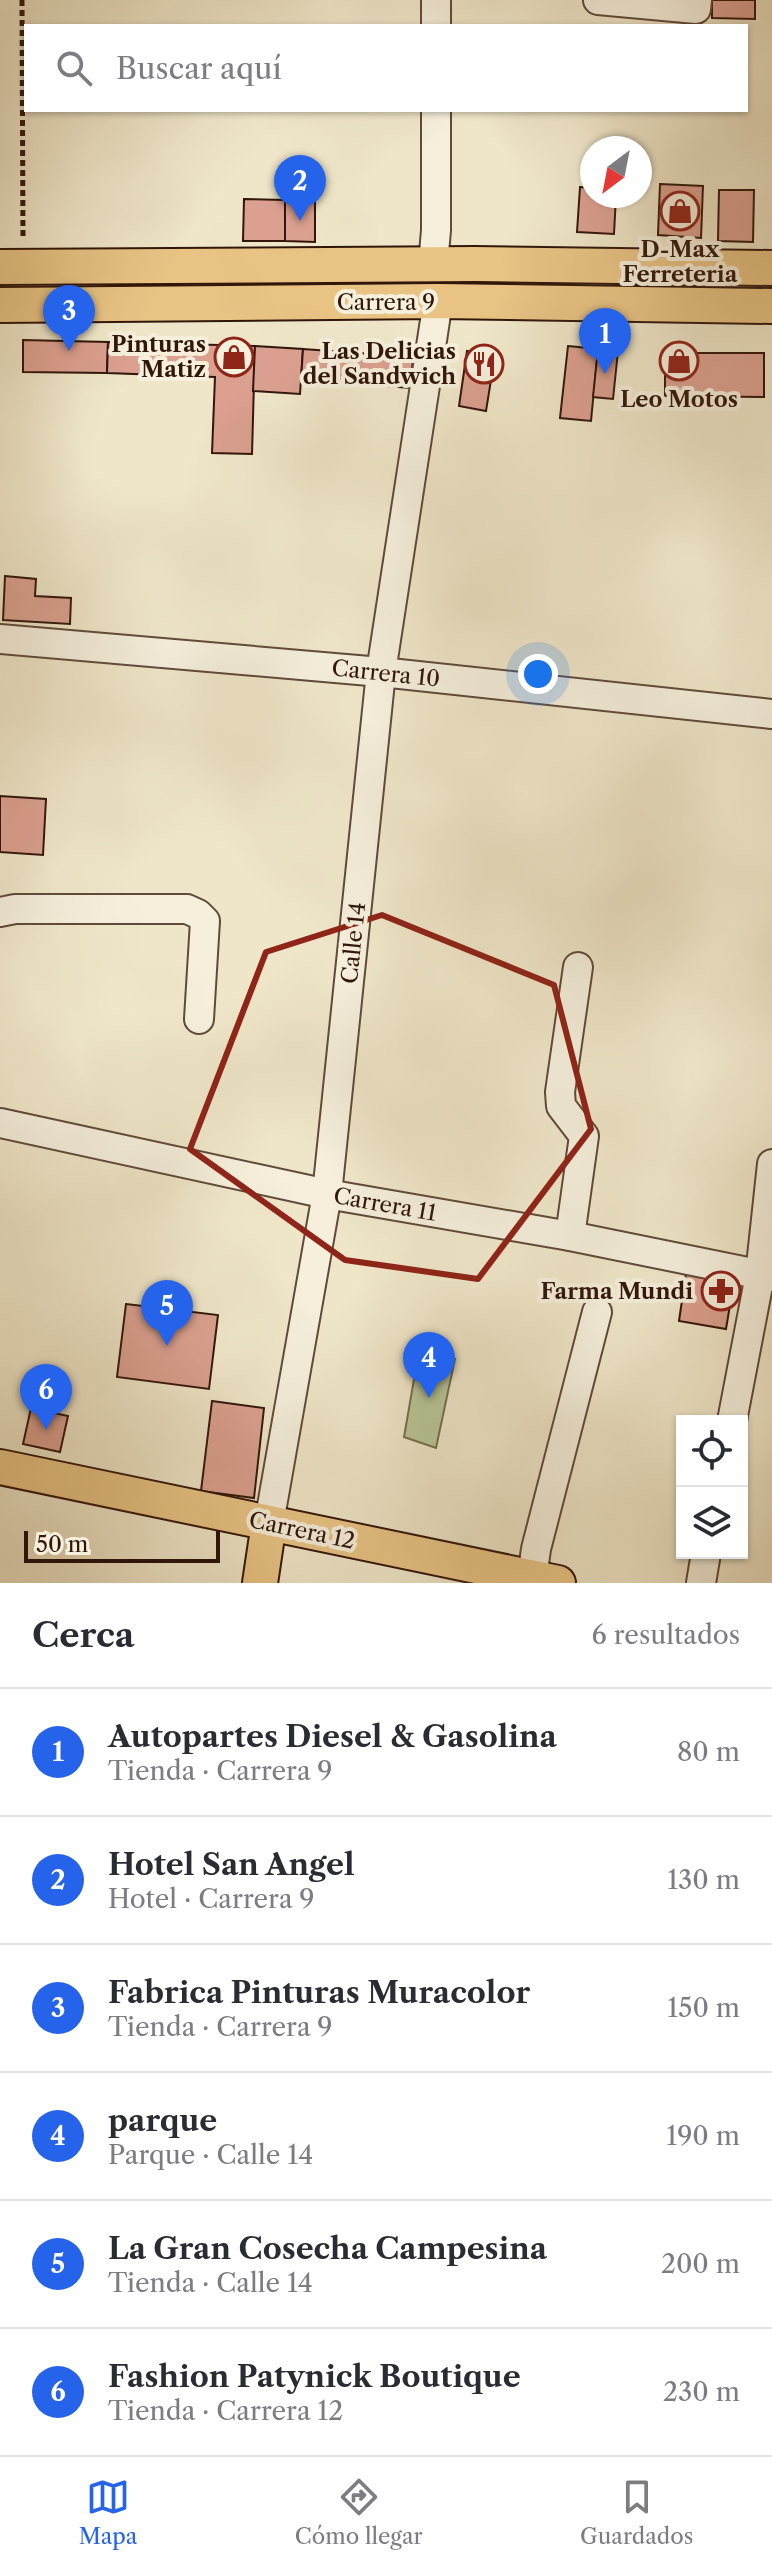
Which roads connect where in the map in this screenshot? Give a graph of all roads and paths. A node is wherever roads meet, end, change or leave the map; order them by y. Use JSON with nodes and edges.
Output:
{"nodes":[{"id":1,"x":22,"y":0,"type":"edge"},
{"id":2,"x":436,"y":0,"type":"edge"},
{"id":3,"x":598,"y":0,"type":"edge"},
{"id":4,"x":697,"y":0,"type":"edge"},
{"id":5,"x":436,"y":24,"type":"edge"},
{"id":6,"x":436,"y":112,"type":"edge"},
{"id":7,"x":433,"y":265,"type":"junction"},
{"id":8,"x":11,"y":267,"type":"edge"},
{"id":9,"x":772,"y":268,"type":"edge"},
{"id":10,"x":438,"y":301,"type":"junction"},
{"id":11,"x":0,"y":305,"type":"edge"},
{"id":12,"x":772,"y":306,"type":"edge"},
{"id":13,"x":0,"y":639,"type":"edge"},
{"id":14,"x":381,"y":672,"type":"junction"},
{"id":15,"x":772,"y":714,"type":"edge"},
{"id":16,"x":0,"y":912,"type":"edge"},
{"id":17,"x":578,"y":967,"type":"dead end"},
{"id":18,"x":199,"y":1019,"type":"dead end"},
{"id":19,"x":0,"y":1123,"type":"edge"},
{"id":20,"x":772,"y":1164,"type":"edge"},
{"id":21,"x":327,"y":1194,"type":"junction"},
{"id":22,"x":570,"y":1236,"type":"junction"},
{"id":23,"x":766,"y":1276,"type":"edge"},
{"id":24,"x":597,"y":1312,"type":"dead end"},
{"id":25,"x":733,"y":1415,"type":"edge"},
{"id":26,"x":0,"y":1467,"type":"edge"},
{"id":27,"x":269,"y":1523,"type":"junction"},
{"id":28,"x":705,"y":1559,"type":"edge"},
{"id":29,"x":545,"y":1580,"type":"edge"},
{"id":30,"x":260,"y":1583,"type":"edge"},
{"id":31,"x":701,"y":1583,"type":"edge"}],
"edges":[{"from":1,"to":8,"type":"path"},
{"from":2,"to":5,"type":"street"},
{"from":3,"to":4,"type":"street"},
{"from":6,"to":7,"type":"street"},
{"from":7,"to":8,"type":"main road","name":"Carrera 9"},
{"from":7,"to":9,"type":"main road","name":"Carrera 9"},
{"from":10,"to":11,"type":"main road","name":"Carrera 9"},
{"from":10,"to":12,"type":"main road","name":"Carrera 9"},
{"from":10,"to":14,"type":"street","name":"Calle 14"},
{"from":13,"to":14,"type":"street","name":"Carrera 10"},
{"from":14,"to":15,"type":"street","name":"Carrera 10"},
{"from":14,"to":21,"type":"street","name":"Calle 14"},
{"from":16,"to":18,"type":"street"},
{"from":17,"to":22,"type":"street"},
{"from":19,"to":21,"type":"street","name":"Carrera 11"},
{"from":20,"to":23,"type":"street"},
{"from":21,"to":22,"type":"street","name":"Carrera 11"},
{"from":21,"to":27,"type":"street","name":"Calle 14"},
{"from":22,"to":23,"type":"street","name":"Carrera 11"},
{"from":23,"to":25,"type":"street"},
{"from":24,"to":29,"type":"street"},
{"from":26,"to":27,"type":"main road","name":"Carrera 12"},
{"from":27,"to":29,"type":"main road","name":"Carrera 12"},
{"from":27,"to":30,"type":"main road","name":"Calle 14"},
{"from":28,"to":31,"type":"street"}]}
